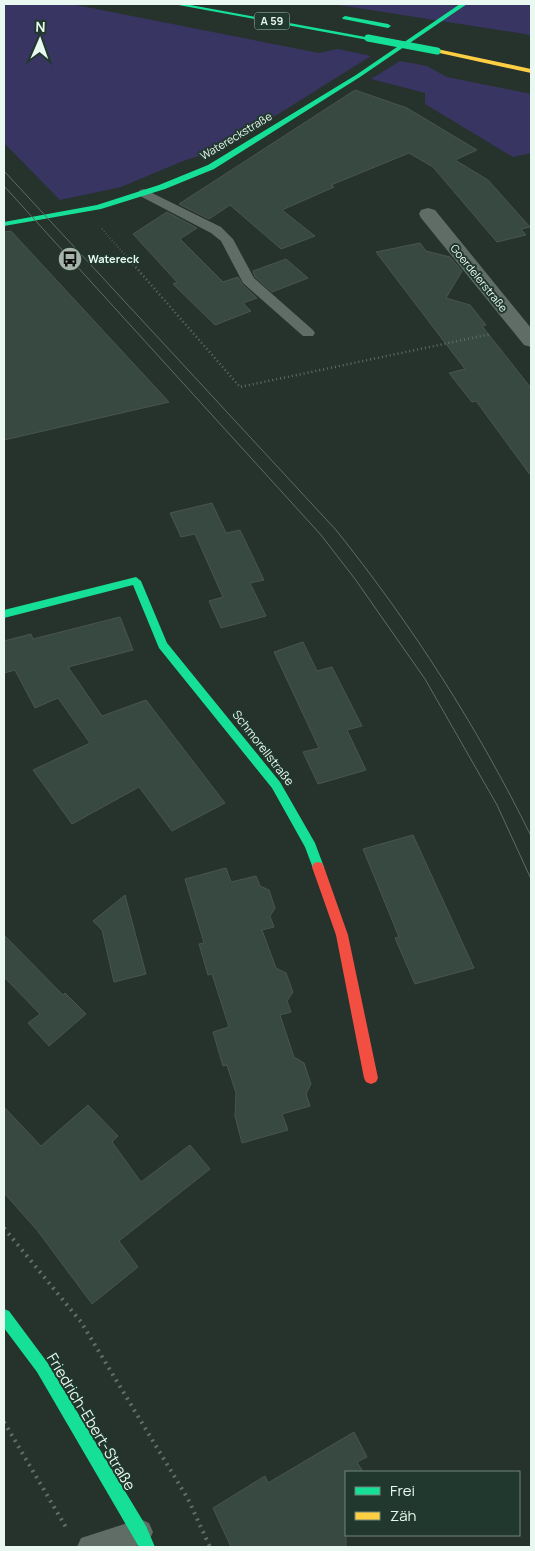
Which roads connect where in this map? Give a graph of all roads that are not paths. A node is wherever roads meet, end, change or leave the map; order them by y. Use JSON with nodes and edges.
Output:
{"nodes":[{"id":1,"x":176,"y":4,"type":"edge"},
{"id":2,"x":461,"y":6,"type":"edge"},
{"id":3,"x":331,"y":16,"type":"dead end"},
{"id":4,"x":442,"y":36,"type":"dead end"},
{"id":5,"x":531,"y":71,"type":"edge"},
{"id":6,"x":144,"y":193,"type":"junction"},
{"id":7,"x":428,"y":214,"type":"dead end"},
{"id":8,"x":4,"y":224,"type":"edge"},
{"id":9,"x":308,"y":333,"type":"dead end"},
{"id":10,"x":531,"y":341,"type":"edge"},
{"id":11,"x":4,"y":614,"type":"edge"},
{"id":12,"x":371,"y":1078,"type":"dead end"},
{"id":13,"x":4,"y":1316,"type":"edge"},
{"id":14,"x":143,"y":1539,"type":"edge"},
{"id":15,"x":90,"y":1547,"type":"edge"}],
"edges":[{"from":1,"to":5,"type":"main road","number":"A 59","bridge":true},
{"from":2,"to":6,"type":"main road","name":"Watereckstraße"},
{"from":3,"to":4,"type":"main road"},
{"from":6,"to":8,"type":"main road","name":"Watereckstraße"},
{"from":6,"to":9,"type":"lane"},
{"from":7,"to":10,"type":"street","name":"Goerdelerstraße"},
{"from":11,"to":12,"type":"main road","name":"Schmorellstraße"},
{"from":13,"to":14,"type":"main road","name":"Friedrich-Ebert-Straße"},
{"from":14,"to":15,"type":"lane"}]}
